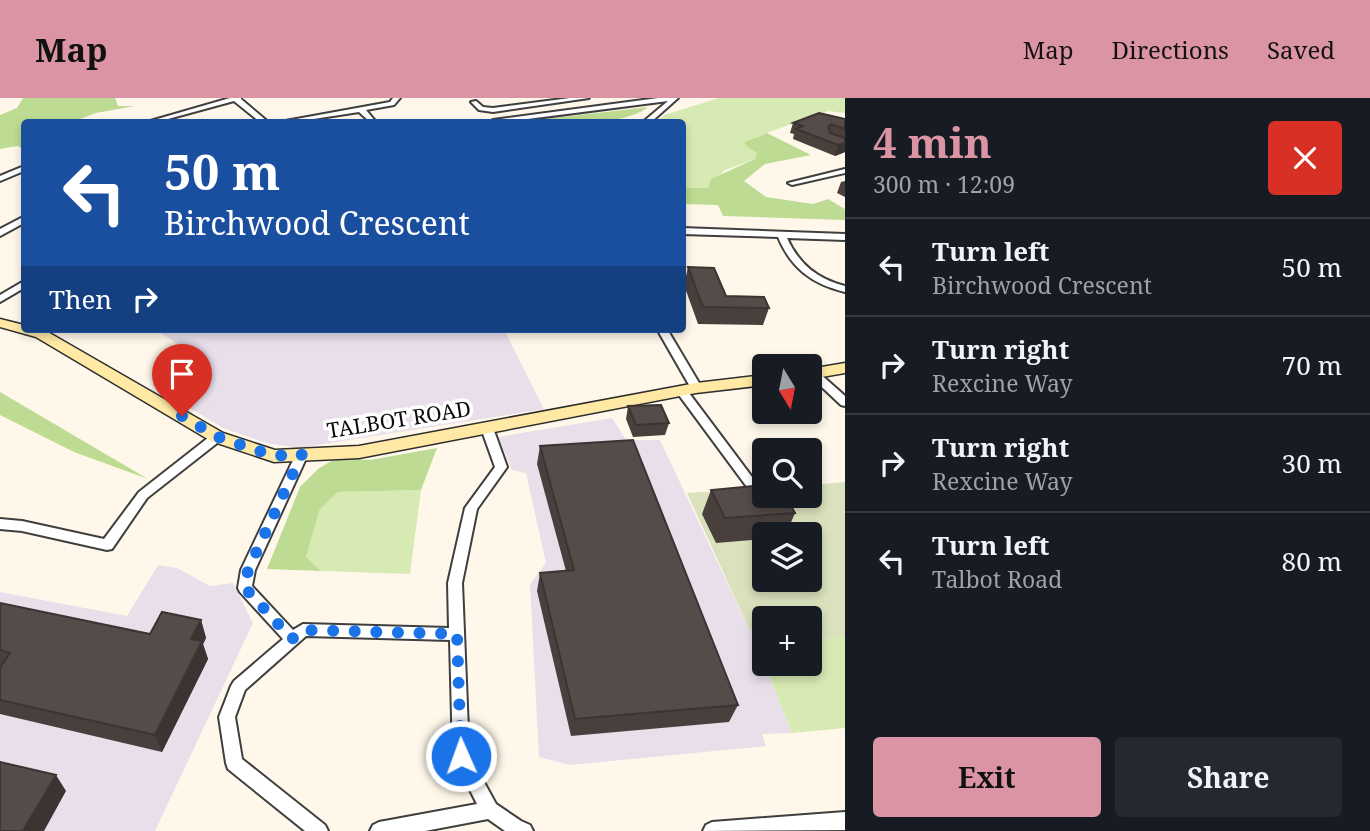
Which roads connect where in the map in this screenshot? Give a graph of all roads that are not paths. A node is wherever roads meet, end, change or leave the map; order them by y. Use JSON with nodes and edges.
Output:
{"nodes":[{"id":1,"x":397,"y":98,"type":"edge"},
{"id":2,"x":586,"y":98,"type":"edge"},
{"id":3,"x":674,"y":98,"type":"edge"},
{"id":4,"x":237,"y":99,"type":"edge"},
{"id":5,"x":474,"y":102,"type":"dead end"},
{"id":6,"x":530,"y":105,"type":"junction"},
{"id":7,"x":361,"y":109,"type":"junction"},
{"id":8,"x":540,"y":116,"type":"junction"},
{"id":9,"x":161,"y":119,"type":"edge"},
{"id":10,"x":260,"y":119,"type":"edge"},
{"id":11,"x":302,"y":119,"type":"edge"},
{"id":12,"x":370,"y":119,"type":"edge"},
{"id":13,"x":516,"y":119,"type":"edge"},
{"id":14,"x":650,"y":119,"type":"edge"},
{"id":15,"x":21,"y":169,"type":"edge"},
{"id":16,"x":845,"y":171,"type":"edge"},
{"id":17,"x":831,"y":175,"type":"junction"},
{"id":18,"x":0,"y":179,"type":"edge"},
{"id":19,"x":792,"y":183,"type":"dead end"},
{"id":20,"x":845,"y":183,"type":"edge"},
{"id":21,"x":21,"y":222,"type":"edge"},
{"id":22,"x":686,"y":231,"type":"edge"},
{"id":23,"x":0,"y":233,"type":"edge"},
{"id":24,"x":781,"y":235,"type":"junction"},
{"id":25,"x":845,"y":237,"type":"edge"},
{"id":26,"x":21,"y":286,"type":"edge"},
{"id":27,"x":845,"y":289,"type":"edge"},
{"id":28,"x":0,"y":299,"type":"edge"},
{"id":29,"x":0,"y":323,"type":"edge"},
{"id":30,"x":21,"y":328,"type":"edge"},
{"id":31,"x":37,"y":333,"type":"edge"},
{"id":32,"x":664,"y":333,"type":"edge"},
{"id":33,"x":845,"y":368,"type":"edge"},
{"id":34,"x":822,"y":372,"type":"edge"},
{"id":35,"x":752,"y":382,"type":"edge"},
{"id":36,"x":822,"y":382,"type":"edge"},
{"id":37,"x":689,"y":390,"type":"junction"},
{"id":38,"x":845,"y":402,"type":"edge"},
{"id":39,"x":487,"y":428,"type":"junction"},
{"id":40,"x":218,"y":437,"type":"junction"},
{"id":41,"x":302,"y":454,"type":"junction"},
{"id":42,"x":751,"y":484,"type":"edge"},
{"id":43,"x":0,"y":524,"type":"edge"},
{"id":44,"x":457,"y":634,"type":"junction"},
{"id":45,"x":292,"y":639,"type":"junction"},
{"id":46,"x":490,"y":810,"type":"junction"},
{"id":47,"x":845,"y":821,"type":"edge"},
{"id":48,"x":319,"y":831,"type":"edge"},
{"id":49,"x":379,"y":831,"type":"edge"},
{"id":50,"x":524,"y":831,"type":"edge"},
{"id":51,"x":712,"y":831,"type":"edge"}],
"edges":[{"from":1,"to":7,"type":"street"},
{"from":2,"to":6,"type":"street"},
{"from":3,"to":8,"type":"street"},
{"from":3,"to":14,"type":"street"},
{"from":4,"to":9,"type":"street"},
{"from":4,"to":10,"type":"street"},
{"from":5,"to":6,"type":"street"},
{"from":6,"to":8,"type":"street"},
{"from":7,"to":11,"type":"street"},
{"from":7,"to":12,"type":"street"},
{"from":8,"to":13,"type":"street"},
{"from":15,"to":18,"type":"street"},
{"from":16,"to":17,"type":"street"},
{"from":17,"to":19,"type":"street"},
{"from":17,"to":20,"type":"street"},
{"from":21,"to":23,"type":"street"},
{"from":22,"to":24,"type":"street"},
{"from":24,"to":25,"type":"street"},
{"from":24,"to":27,"type":"street"},
{"from":26,"to":28,"type":"street"},
{"from":29,"to":30,"type":"street","name":"TALBOT ROAD"},
{"from":31,"to":40,"type":"street","name":"TALBOT ROAD"},
{"from":32,"to":37,"type":"street"},
{"from":33,"to":34,"type":"street"},
{"from":35,"to":37,"type":"street","name":"TALBOT ROAD"},
{"from":36,"to":38,"type":"street"},
{"from":37,"to":39,"type":"street","name":"TALBOT ROAD"},
{"from":37,"to":42,"type":"street"},
{"from":39,"to":41,"type":"street","name":"TALBOT ROAD"},
{"from":39,"to":44,"type":"street"},
{"from":40,"to":41,"type":"street","name":"TALBOT ROAD"},
{"from":40,"to":43,"type":"street"},
{"from":41,"to":45,"type":"street"},
{"from":44,"to":45,"type":"street"},
{"from":44,"to":46,"type":"street"},
{"from":45,"to":48,"type":"street"},
{"from":46,"to":49,"type":"street"},
{"from":46,"to":50,"type":"street"},
{"from":47,"to":51,"type":"street"}]}
